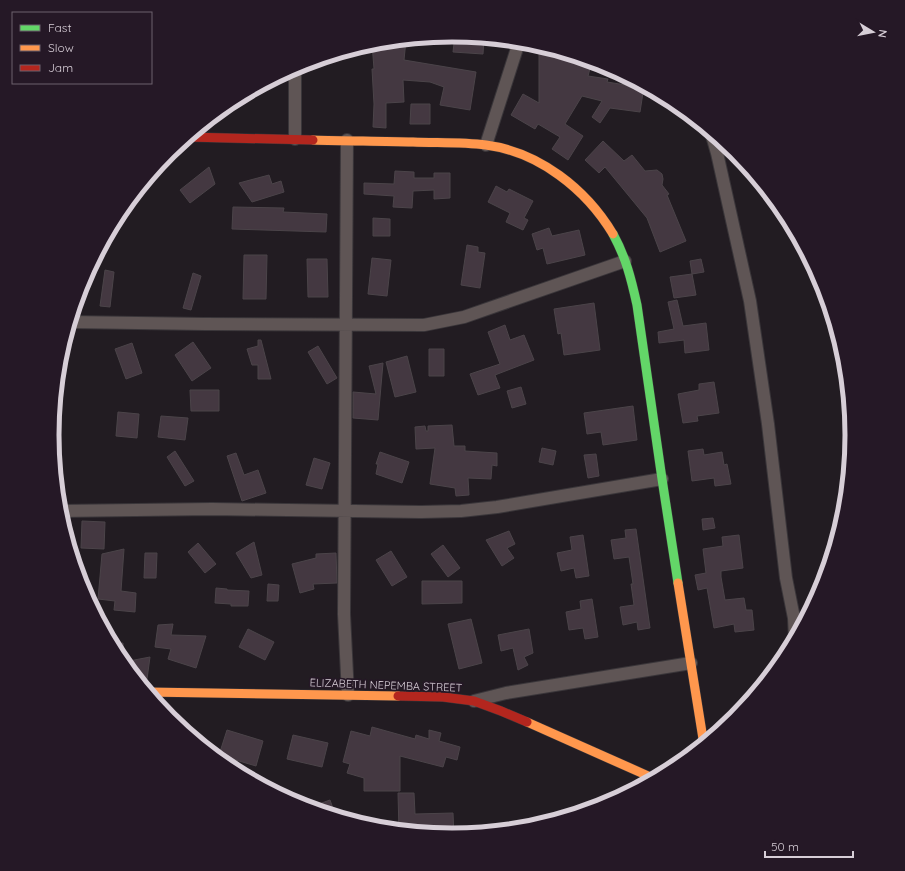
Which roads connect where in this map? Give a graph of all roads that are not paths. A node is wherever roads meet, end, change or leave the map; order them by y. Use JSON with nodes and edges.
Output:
{"nodes":[{"id":1,"x":517,"y":48,"type":"edge"},
{"id":2,"x":295,"y":75,"type":"edge"},
{"id":3,"x":196,"y":137,"type":"edge"},
{"id":4,"x":295,"y":139,"type":"junction"},
{"id":5,"x":347,"y":140,"type":"junction"},
{"id":6,"x":714,"y":142,"type":"edge"},
{"id":7,"x":486,"y":145,"type":"junction"},
{"id":8,"x":625,"y":261,"type":"junction"},
{"id":9,"x":76,"y":322,"type":"edge"},
{"id":10,"x":346,"y":325,"type":"junction"},
{"id":11,"x":662,"y":479,"type":"junction"},
{"id":12,"x":344,"y":511,"type":"junction"},
{"id":13,"x":67,"y":512,"type":"edge"},
{"id":14,"x":795,"y":628,"type":"edge"},
{"id":15,"x":691,"y":663,"type":"junction"},
{"id":16,"x":155,"y":692,"type":"edge"},
{"id":17,"x":348,"y":695,"type":"junction"},
{"id":18,"x":474,"y":701,"type":"junction"},
{"id":19,"x":703,"y":739,"type":"edge"},
{"id":20,"x":649,"y":776,"type":"edge"}],
"edges":[{"from":1,"to":7,"type":"street"},
{"from":2,"to":4,"type":"street"},
{"from":3,"to":4,"type":"street"},
{"from":4,"to":5,"type":"street"},
{"from":5,"to":7,"type":"street"},
{"from":5,"to":10,"type":"street"},
{"from":6,"to":14,"type":"street"},
{"from":7,"to":8,"type":"street"},
{"from":8,"to":10,"type":"street"},
{"from":8,"to":11,"type":"street"},
{"from":9,"to":10,"type":"street"},
{"from":10,"to":12,"type":"street"},
{"from":11,"to":12,"type":"street"},
{"from":11,"to":15,"type":"street"},
{"from":12,"to":13,"type":"street"},
{"from":12,"to":17,"type":"street"},
{"from":15,"to":18,"type":"street"},
{"from":15,"to":19,"type":"street"},
{"from":16,"to":17,"type":"street","name":"ELIZABETH NEPEMBA STREET"},
{"from":17,"to":18,"type":"street","name":"ELIZABETH NEPEMBA STREET"},
{"from":18,"to":20,"type":"street","name":"ELIZABETH NEPEMBA STREET"}]}
